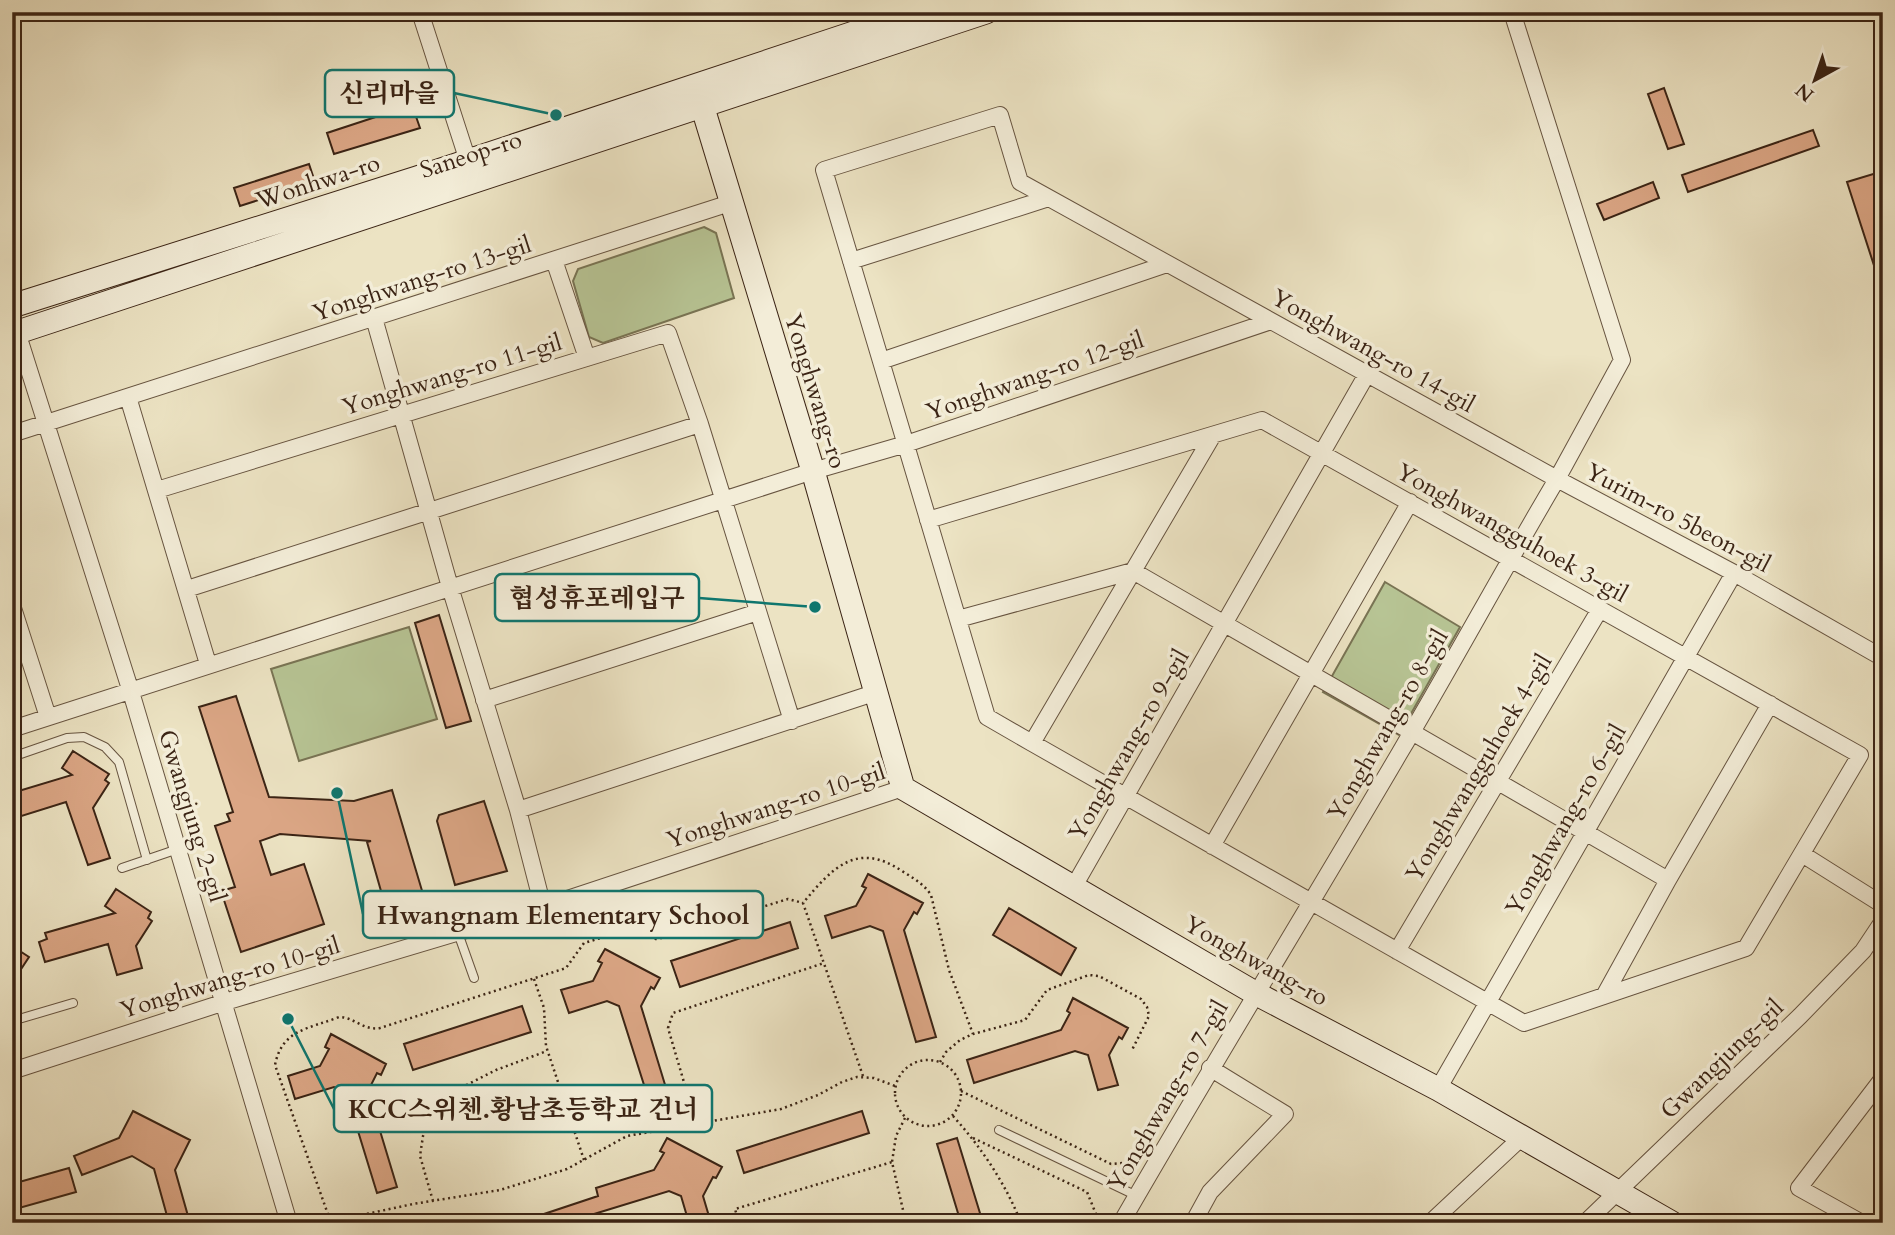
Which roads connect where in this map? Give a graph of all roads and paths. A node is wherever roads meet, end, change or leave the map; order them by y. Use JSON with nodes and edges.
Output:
{"nodes":[{"id":1,"x":420,"y":12,"type":"edge"},
{"id":2,"x":917,"y":12,"type":"edge"},
{"id":3,"x":986,"y":12,"type":"edge"},
{"id":4,"x":1512,"y":12,"type":"edge"},
{"id":5,"x":702,"y":105,"type":"junction"},
{"id":6,"x":468,"y":161,"type":"junction"},
{"id":7,"x":1049,"y":198,"type":"junction"},
{"id":8,"x":730,"y":203,"type":"junction"},
{"id":9,"x":554,"y":260,"type":"junction"},
{"id":10,"x":851,"y":261,"type":"junction"},
{"id":11,"x":1167,"y":264,"type":"junction"},
{"id":12,"x":12,"y":306,"type":"edge"},
{"id":13,"x":374,"y":318,"type":"junction"},
{"id":14,"x":1270,"y":321,"type":"junction"},
{"id":15,"x":15,"y":333,"type":"edge"},
{"id":16,"x":587,"y":358,"type":"junction"},
{"id":17,"x":881,"y":361,"type":"junction"},
{"id":18,"x":1367,"y":374,"type":"junction"},
{"id":19,"x":128,"y":397,"type":"junction"},
{"id":20,"x":401,"y":415,"type":"junction"},
{"id":21,"x":45,"y":424,"type":"junction"},
{"id":22,"x":700,"y":425,"type":"junction"},
{"id":23,"x":12,"y":434,"type":"edge"},
{"id":24,"x":1213,"y":435,"type":"junction"},
{"id":25,"x":906,"y":444,"type":"junction"},
{"id":26,"x":1322,"y":453,"type":"junction"},
{"id":27,"x":813,"y":471,"type":"junction"},
{"id":28,"x":1557,"y":479,"type":"junction"},
{"id":29,"x":157,"y":490,"type":"junction"},
{"id":30,"x":723,"y":500,"type":"junction"},
{"id":31,"x":1410,"y":502,"type":"junction"},
{"id":32,"x":430,"y":511,"type":"junction"},
{"id":33,"x":928,"y":520,"type":"junction"},
{"id":34,"x":1510,"y":558,"type":"junction"},
{"id":35,"x":1133,"y":571,"type":"junction"},
{"id":36,"x":1734,"y":573,"type":"junction"},
{"id":37,"x":450,"y":587,"type":"junction"},
{"id":38,"x":187,"y":589,"type":"junction"},
{"id":39,"x":12,"y":605,"type":"edge"},
{"id":40,"x":1600,"y":609,"type":"junction"},
{"id":41,"x":758,"y":612,"type":"junction"},
{"id":42,"x":958,"y":619,"type":"junction"},
{"id":43,"x":1224,"y":624,"type":"junction"},
{"id":44,"x":17,"y":640,"type":"edge"},
{"id":45,"x":1686,"y":657,"type":"junction"},
{"id":46,"x":1883,"y":658,"type":"edge"},
{"id":47,"x":208,"y":664,"type":"junction"},
{"id":48,"x":1311,"y":674,"type":"junction"},
{"id":49,"x":131,"y":692,"type":"junction"},
{"id":50,"x":874,"y":693,"type":"junction"},
{"id":51,"x":484,"y":700,"type":"junction"},
{"id":52,"x":1770,"y":705,"type":"junction"},
{"id":53,"x":48,"y":718,"type":"junction"},
{"id":54,"x":792,"y":721,"type":"junction"},
{"id":55,"x":12,"y":729,"type":"edge"},
{"id":56,"x":1412,"y":733,"type":"junction"},
{"id":57,"x":1032,"y":743,"type":"junction"},
{"id":58,"x":12,"y":757,"type":"edge"},
{"id":59,"x":1497,"y":782,"type":"junction"},
{"id":60,"x":903,"y":788,"type":"junction"},
{"id":61,"x":1126,"y":796,"type":"junction"},
{"id":62,"x":518,"y":810,"type":"junction"},
{"id":63,"x":1585,"y":833,"type":"junction"},
{"id":64,"x":1212,"y":846,"type":"junction"},
{"id":65,"x":178,"y":849,"type":"junction"},
{"id":66,"x":1801,"y":853,"type":"junction"},
{"id":67,"x":147,"y":860,"type":"junction"},
{"id":68,"x":122,"y":868,"type":"dead end"},
{"id":69,"x":1668,"y":880,"type":"junction"},
{"id":70,"x":1073,"y":888,"type":"junction"},
{"id":71,"x":1312,"y":902,"type":"junction"},
{"id":72,"x":803,"y":903,"type":"junction"},
{"id":73,"x":1883,"y":905,"type":"edge"},
{"id":74,"x":543,"y":907,"type":"junction"},
{"id":75,"x":1883,"y":922,"type":"edge"},
{"id":76,"x":458,"y":933,"type":"junction"},
{"id":77,"x":1397,"y":951,"type":"junction"},
{"id":78,"x":824,"y":963,"type":"junction"},
{"id":79,"x":474,"y":978,"type":"dead end"},
{"id":80,"x":534,"y":979,"type":"junction"},
{"id":81,"x":1255,"y":993,"type":"junction"},
{"id":82,"x":1604,"y":996,"type":"junction"},
{"id":83,"x":225,"y":1002,"type":"junction"},
{"id":84,"x":1488,"y":1002,"type":"junction"},
{"id":85,"x":73,"y":1003,"type":"dead end"},
{"id":86,"x":12,"y":1021,"type":"edge"},
{"id":87,"x":973,"y":1034,"type":"junction"},
{"id":88,"x":1132,"y":1050,"type":"dead end"},
{"id":89,"x":547,"y":1051,"type":"junction"},
{"id":90,"x":940,"y":1062,"type":"junction"},
{"id":91,"x":1210,"y":1068,"type":"junction"},
{"id":92,"x":12,"y":1071,"type":"edge"},
{"id":93,"x":863,"y":1077,"type":"junction"},
{"id":94,"x":1883,"y":1078,"type":"edge"},
{"id":95,"x":895,"y":1086,"type":"junction"},
{"id":96,"x":1438,"y":1089,"type":"junction"},
{"id":97,"x":961,"y":1090,"type":"junction"},
{"id":98,"x":953,"y":1116,"type":"junction"},
{"id":99,"x":905,"y":1118,"type":"junction"},
{"id":100,"x":696,"y":1123,"type":"junction"},
{"id":101,"x":999,"y":1130,"type":"dead end"},
{"id":102,"x":1522,"y":1137,"type":"junction"},
{"id":103,"x":973,"y":1138,"type":"junction"},
{"id":104,"x":584,"y":1160,"type":"junction"},
{"id":105,"x":892,"y":1162,"type":"junction"},
{"id":106,"x":1133,"y":1162,"type":"dead end"},
{"id":107,"x":1618,"y":1192,"type":"junction"},
{"id":108,"x":1136,"y":1196,"type":"junction"},
{"id":109,"x":433,"y":1201,"type":"junction"},
{"id":110,"x":1098,"y":1219,"type":"dead end"},
{"id":111,"x":330,"y":1220,"type":"junction"},
{"id":112,"x":289,"y":1223,"type":"edge"},
{"id":113,"x":324,"y":1223,"type":"edge"},
{"id":114,"x":739,"y":1223,"type":"edge"},
{"id":115,"x":906,"y":1223,"type":"edge"},
{"id":116,"x":1021,"y":1223,"type":"edge"},
{"id":117,"x":1121,"y":1223,"type":"edge"},
{"id":118,"x":1194,"y":1223,"type":"edge"},
{"id":119,"x":1430,"y":1223,"type":"edge"},
{"id":120,"x":1585,"y":1223,"type":"edge"},
{"id":121,"x":1672,"y":1223,"type":"edge"},
{"id":122,"x":1862,"y":1223,"type":"edge"}],
"edges":[{"from":1,"to":6,"type":"street"},
{"from":2,"to":6,"type":"street","name":"Wonhwa-ro"},
{"from":3,"to":5,"type":"street","name":"Saneop-ro"},
{"from":4,"to":28,"type":"street","name":"Yurim-ro 5beon-gil"},
{"from":5,"to":8,"type":"street","name":"Yonghwang-ro"},
{"from":5,"to":15,"type":"street","name":"Saneop-ro"},
{"from":6,"to":12,"type":"street","name":"Wonhwa-ro"},
{"from":7,"to":10,"type":"street"},
{"from":7,"to":10,"type":"street","name":"Yonghwang-ro 14-gil"},
{"from":7,"to":11,"type":"street","name":"Yonghwang-ro 14-gil"},
{"from":8,"to":9,"type":"street","name":"Yonghwang-ro 13-gil"},
{"from":8,"to":27,"type":"street","name":"Yonghwang-ro"},
{"from":9,"to":13,"type":"street","name":"Yonghwang-ro 13-gil"},
{"from":9,"to":16,"type":"street"},
{"from":10,"to":17,"type":"street"},
{"from":11,"to":14,"type":"street","name":"Yonghwang-ro 14-gil"},
{"from":11,"to":17,"type":"street"},
{"from":13,"to":19,"type":"street","name":"Yonghwang-ro 13-gil"},
{"from":13,"to":20,"type":"street"},
{"from":14,"to":18,"type":"street","name":"Yonghwang-ro 14-gil"},
{"from":14,"to":25,"type":"street","name":"Yonghwang-ro 12-gil"},
{"from":15,"to":21,"type":"street","name":"Gwangjung 2-gil"},
{"from":16,"to":20,"type":"street","name":"Yonghwang-ro 11-gil"},
{"from":16,"to":22,"type":"street","name":"Yonghwang-ro 11-gil"},
{"from":17,"to":25,"type":"street"},
{"from":18,"to":26,"type":"street","name":"Yonghwang-ro 9-gil"},
{"from":18,"to":28,"type":"street","name":"Yonghwang-ro 14-gil"},
{"from":19,"to":21,"type":"street","name":"Yonghwang-ro 13-gil"},
{"from":19,"to":29,"type":"street"},
{"from":20,"to":29,"type":"street","name":"Yonghwang-ro 11-gil"},
{"from":20,"to":32,"type":"street"},
{"from":21,"to":23,"type":"street","name":"Yonghwang-ro 13-gil"},
{"from":21,"to":49,"type":"street","name":"Gwangjung 2-gil"},
{"from":22,"to":30,"type":"street","name":"Yonghwang-ro 11-gil"},
{"from":22,"to":32,"type":"street"},
{"from":24,"to":26,"type":"street","name":"Yonghwangguhoek 3-gil"},
{"from":24,"to":33,"type":"street","name":"Yonghwangguhoek 3-gil"},
{"from":24,"to":35,"type":"street"},
{"from":25,"to":27,"type":"street","name":"Yonghwang-ro 12-gil"},
{"from":25,"to":33,"type":"street"},
{"from":26,"to":31,"type":"street","name":"Yonghwangguhoek 3-gil"},
{"from":26,"to":43,"type":"street","name":"Yonghwang-ro 9-gil"},
{"from":27,"to":30,"type":"street"},
{"from":27,"to":50,"type":"street","name":"Yonghwang-ro"},
{"from":28,"to":34,"type":"street","name":"Yonghwang-ro 8-gil"},
{"from":28,"to":36,"type":"street","name":"Yurim-ro 5beon-gil"},
{"from":29,"to":38,"type":"street"},
{"from":30,"to":37,"type":"street"},
{"from":30,"to":41,"type":"street"},
{"from":31,"to":34,"type":"street","name":"Yonghwangguhoek 3-gil"},
{"from":31,"to":48,"type":"street"},
{"from":32,"to":37,"type":"street"},
{"from":32,"to":38,"type":"street"},
{"from":33,"to":42,"type":"street"},
{"from":34,"to":40,"type":"street","name":"Yonghwangguhoek 3-gil"},
{"from":34,"to":56,"type":"street","name":"Yonghwang-ro 8-gil"},
{"from":35,"to":42,"type":"street"},
{"from":35,"to":43,"type":"street"},
{"from":35,"to":57,"type":"street"},
{"from":36,"to":45,"type":"street","name":"Yonghwang-ro 6-gil"},
{"from":36,"to":46,"type":"street","name":"Yurim-ro 5beon-gil"},
{"from":37,"to":47,"type":"street"},
{"from":37,"to":51,"type":"street"},
{"from":38,"to":47,"type":"street"},
{"from":39,"to":44,"type":"street"},
{"from":40,"to":45,"type":"street","name":"Yonghwangguhoek 3-gil"},
{"from":40,"to":59,"type":"street","name":"Yonghwangguhoek 4-gil"},
{"from":41,"to":51,"type":"street"},
{"from":41,"to":54,"type":"street"},
{"from":42,"to":57,"type":"street"},
{"from":43,"to":48,"type":"street"},
{"from":43,"to":61,"type":"street","name":"Yonghwang-ro 9-gil"},
{"from":44,"to":53,"type":"street"},
{"from":45,"to":52,"type":"street","name":"Yonghwangguhoek 3-gil"},
{"from":45,"to":63,"type":"street","name":"Yonghwang-ro 6-gil"},
{"from":47,"to":49,"type":"street"},
{"from":48,"to":56,"type":"street"},
{"from":48,"to":64,"type":"street"},
{"from":49,"to":53,"type":"street"},
{"from":49,"to":65,"type":"street","name":"Gwangjung 2-gil"},
{"from":50,"to":54,"type":"street"},
{"from":50,"to":60,"type":"street","name":"Yonghwang-ro"},
{"from":51,"to":62,"type":"street"},
{"from":52,"to":66,"type":"street","name":"Yonghwangguhoek 3-gil"},
{"from":52,"to":69,"type":"street"},
{"from":53,"to":55,"type":"street"},
{"from":54,"to":62,"type":"street"},
{"from":56,"to":59,"type":"street"},
{"from":56,"to":71,"type":"street","name":"Yonghwang-ro 8-gil"},
{"from":57,"to":61,"type":"street"},
{"from":58,"to":67,"type":"lane"},
{"from":59,"to":63,"type":"street"},
{"from":59,"to":77,"type":"street","name":"Yonghwangguhoek 4-gil"},
{"from":60,"to":70,"type":"street","name":"Yonghwang-ro"},
{"from":60,"to":74,"type":"street","name":"Yonghwang-ro 10-gil"},
{"from":61,"to":64,"type":"street"},
{"from":61,"to":70,"type":"street","name":"Yonghwang-ro 9-gil"},
{"from":62,"to":74,"type":"street"},
{"from":63,"to":69,"type":"street"},
{"from":63,"to":84,"type":"street","name":"Yonghwang-ro 6-gil"},
{"from":64,"to":71,"type":"street"},
{"from":65,"to":67,"type":"lane"},
{"from":65,"to":83,"type":"street","name":"Gwangjung 2-gil"},
{"from":66,"to":73,"type":"street"},
{"from":66,"to":82,"type":"street"},
{"from":67,"to":68,"type":"lane"},
{"from":69,"to":82,"type":"street"},
{"from":70,"to":81,"type":"street","name":"Yonghwang-ro"},
{"from":71,"to":77,"type":"street"},
{"from":71,"to":81,"type":"street","name":"Yonghwang-ro 8-gil"},
{"from":72,"to":78,"type":"path"},
{"from":72,"to":80,"type":"path"},
{"from":72,"to":87,"type":"path"},
{"from":74,"to":76,"type":"street","name":"Yonghwang-ro 10-gil"},
{"from":75,"to":107,"type":"street","name":"Gwangjung-gil"},
{"from":76,"to":79,"type":"lane"},
{"from":76,"to":83,"type":"street","name":"Yonghwang-ro 10-gil"},
{"from":77,"to":84,"type":"street"},
{"from":78,"to":93,"type":"path"},
{"from":78,"to":100,"type":"path"},
{"from":80,"to":89,"type":"path"},
{"from":80,"to":111,"type":"path"},
{"from":81,"to":91,"type":"street","name":"Yonghwang-ro 7-gil"},
{"from":81,"to":96,"type":"street","name":"Yonghwang-ro"},
{"from":82,"to":84,"type":"street"},
{"from":83,"to":92,"type":"street","name":"Yonghwang-ro 10-gil"},
{"from":83,"to":112,"type":"street","name":"Gwangjung 2-gil"},
{"from":84,"to":96,"type":"street","name":"Yonghwang-ro 6-gil"},
{"from":85,"to":86,"type":"lane"},
{"from":87,"to":88,"type":"path"},
{"from":87,"to":90,"type":"path"},
{"from":89,"to":104,"type":"path"},
{"from":89,"to":109,"type":"path"},
{"from":90,"to":95,"type":"path"},
{"from":90,"to":97,"type":"path"},
{"from":91,"to":108,"type":"street","name":"Yonghwang-ro 7-gil"},
{"from":91,"to":118,"type":"street"},
{"from":93,"to":95,"type":"path"},
{"from":93,"to":100,"type":"path"},
{"from":94,"to":122,"type":"street"},
{"from":95,"to":99,"type":"path"},
{"from":96,"to":102,"type":"street","name":"Yonghwang-ro"},
{"from":97,"to":98,"type":"path"},
{"from":97,"to":106,"type":"path"},
{"from":98,"to":99,"type":"path"},
{"from":98,"to":103,"type":"path"},
{"from":99,"to":105,"type":"path"},
{"from":100,"to":104,"type":"path"},
{"from":101,"to":108,"type":"lane"},
{"from":102,"to":107,"type":"street","name":"Yonghwang-ro"},
{"from":102,"to":119,"type":"street"},
{"from":103,"to":110,"type":"path"},
{"from":103,"to":116,"type":"path"},
{"from":104,"to":109,"type":"path"},
{"from":105,"to":114,"type":"path"},
{"from":105,"to":115,"type":"path"},
{"from":107,"to":120,"type":"street","name":"Gwangjung-gil"},
{"from":107,"to":121,"type":"street","name":"Yonghwang-ro"},
{"from":108,"to":117,"type":"street","name":"Yonghwang-ro 7-gil"},
{"from":109,"to":111,"type":"path"},
{"from":111,"to":113,"type":"path"}]}
